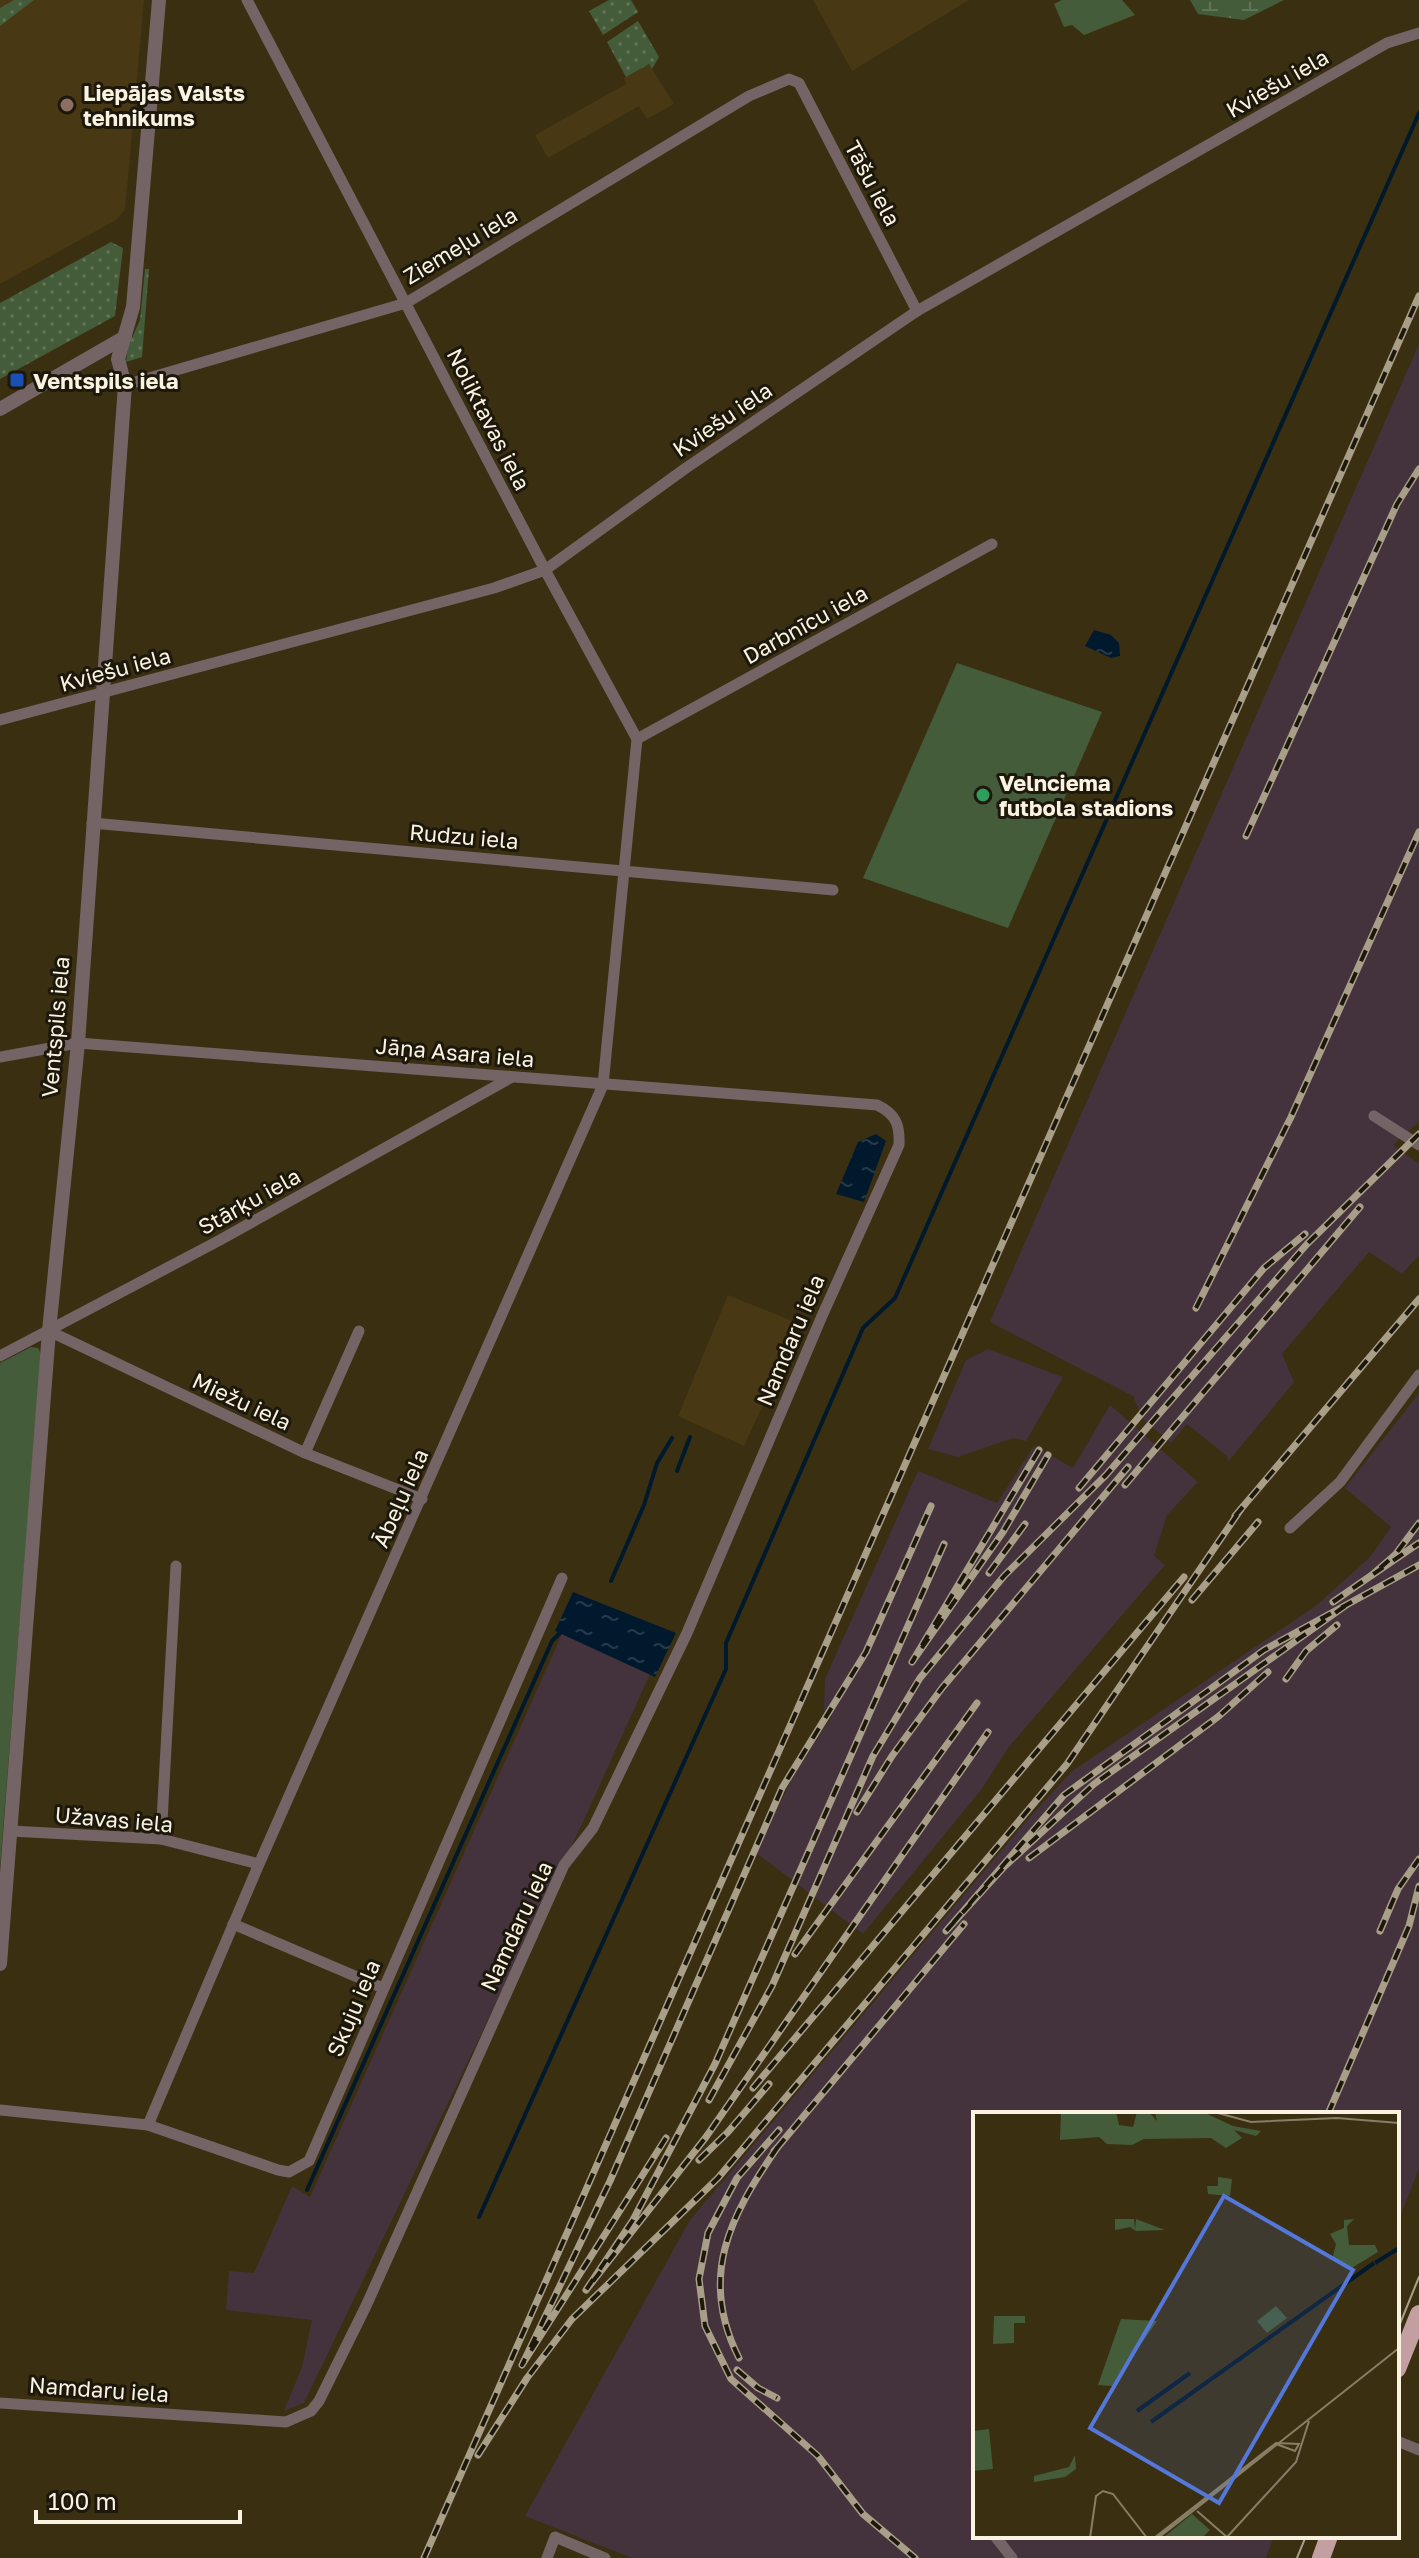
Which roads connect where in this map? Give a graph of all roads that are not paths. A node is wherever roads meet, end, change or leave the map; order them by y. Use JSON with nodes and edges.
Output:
{"nodes":[{"id":1,"x":160,"y":0,"type":"edge"},
{"id":2,"x":247,"y":0,"type":"edge"},
{"id":3,"x":1419,"y":33,"type":"edge"},
{"id":4,"x":789,"y":79,"type":"joint"},
{"id":5,"x":406,"y":303,"type":"junction"},
{"id":6,"x":917,"y":311,"type":"junction"},
{"id":7,"x":125,"y":337,"type":"junction"},
{"id":8,"x":125,"y":385,"type":"junction"},
{"id":9,"x":0,"y":409,"type":"edge"},
{"id":10,"x":992,"y":544,"type":"dead end"},
{"id":11,"x":545,"y":570,"type":"junction"},
{"id":12,"x":101,"y":694,"type":"junction"},
{"id":13,"x":0,"y":720,"type":"edge"},
{"id":14,"x":637,"y":739,"type":"junction"},
{"id":15,"x":92,"y":823,"type":"junction"},
{"id":16,"x":626,"y":870,"type":"junction"},
{"id":17,"x":833,"y":890,"type":"dead end"},
{"id":18,"x":78,"y":1043,"type":"junction"},
{"id":19,"x":0,"y":1057,"type":"edge"},
{"id":20,"x":515,"y":1076,"type":"junction"},
{"id":21,"x":603,"y":1085,"type":"junction"},
{"id":22,"x":1374,"y":1116,"type":"dead end"},
{"id":23,"x":900,"y":1126,"type":"joint"},
{"id":24,"x":1419,"y":1145,"type":"edge"},
{"id":25,"x":49,"y":1331,"type":"junction"},
{"id":26,"x":359,"y":1331,"type":"dead end"},
{"id":27,"x":0,"y":1356,"type":"edge"},
{"id":28,"x":1419,"y":1375,"type":"edge"},
{"id":29,"x":305,"y":1453,"type":"junction"},
{"id":30,"x":422,"y":1499,"type":"junction"},
{"id":31,"x":1290,"y":1528,"type":"dead end"},
{"id":32,"x":176,"y":1566,"type":"dead end"},
{"id":33,"x":562,"y":1578,"type":"dead end"},
{"id":34,"x":11,"y":1831,"type":"junction"},
{"id":35,"x":161,"y":1839,"type":"junction"},
{"id":36,"x":259,"y":1864,"type":"junction"},
{"id":37,"x":233,"y":1924,"type":"junction"},
{"id":38,"x":0,"y":1964,"type":"edge"},
{"id":39,"x":383,"y":1988,"type":"junction"},
{"id":40,"x":0,"y":2110,"type":"edge"},
{"id":41,"x":148,"y":2125,"type":"junction"},
{"id":42,"x":1419,"y":2314,"type":"edge"},
{"id":43,"x":1399,"y":2364,"type":"edge"},
{"id":44,"x":0,"y":2403,"type":"edge"},
{"id":45,"x":1399,"y":2442,"type":"edge"},
{"id":46,"x":1419,"y":2450,"type":"edge"},
{"id":47,"x":997,"y":2538,"type":"edge"},
{"id":48,"x":1328,"y":2538,"type":"edge"},
{"id":49,"x":547,"y":2558,"type":"edge"},
{"id":50,"x":605,"y":2558,"type":"edge"},
{"id":51,"x":1012,"y":2558,"type":"edge"},
{"id":52,"x":1321,"y":2558,"type":"edge"}],
"edges":[{"from":1,"to":7,"type":"street","name":"Ventspils iela"},
{"from":2,"to":5,"type":"street","name":"Noliktavas iela"},
{"from":3,"to":6,"type":"street","name":"Kviešu iela"},
{"from":4,"to":5,"type":"street","name":"Ziemeļu iela"},
{"from":4,"to":6,"type":"street","name":"Tāšu iela"},
{"from":5,"to":8,"type":"street","name":"Ziemeļu iela"},
{"from":5,"to":11,"type":"street","name":"Noliktavas iela"},
{"from":6,"to":11,"type":"street","name":"Kviešu iela"},
{"from":7,"to":8,"type":"street","name":"Ventspils iela"},
{"from":7,"to":9,"type":"street"},
{"from":8,"to":12,"type":"street","name":"Ventspils iela"},
{"from":10,"to":14,"type":"street","name":"Darbnīcu iela"},
{"from":11,"to":12,"type":"street","name":"Kviešu iela"},
{"from":11,"to":14,"type":"street","name":"Noliktavas iela"},
{"from":12,"to":13,"type":"street","name":"Kviešu iela"},
{"from":12,"to":15,"type":"street","name":"Ventspils iela"},
{"from":14,"to":16,"type":"street"},
{"from":15,"to":16,"type":"street","name":"Rudzu iela"},
{"from":15,"to":18,"type":"street","name":"Ventspils iela"},
{"from":16,"to":17,"type":"street","name":"Rudzu iela"},
{"from":16,"to":21,"type":"street","name":"Ābeļu iela"},
{"from":18,"to":19,"type":"street","name":"Jāņa Asara iela"},
{"from":18,"to":20,"type":"street","name":"Jāņa Asara iela"},
{"from":18,"to":25,"type":"street","name":"Ventspils iela"},
{"from":20,"to":21,"type":"street","name":"Jāņa Asara iela"},
{"from":20,"to":25,"type":"street","name":"Stārķu iela"},
{"from":21,"to":23,"type":"street","name":"Jāņa Asara iela"},
{"from":21,"to":30,"type":"street","name":"Ābeļu iela"},
{"from":22,"to":24,"type":"street"},
{"from":23,"to":44,"type":"street","name":"Namdaru iela"},
{"from":25,"to":27,"type":"street","name":"Stārķu iela"},
{"from":25,"to":29,"type":"street","name":"Miežu iela"},
{"from":25,"to":34,"type":"street","name":"Ventspils iela"},
{"from":26,"to":29,"type":"street"},
{"from":28,"to":31,"type":"street"},
{"from":29,"to":30,"type":"street","name":"Miežu iela"},
{"from":30,"to":36,"type":"street","name":"Ābeļu iela"},
{"from":32,"to":35,"type":"street"},
{"from":33,"to":39,"type":"street","name":"Skuju iela"},
{"from":34,"to":35,"type":"street","name":"Užavas iela"},
{"from":34,"to":38,"type":"street","name":"Ventspils iela"},
{"from":35,"to":36,"type":"street","name":"Užavas iela"},
{"from":36,"to":37,"type":"street","name":"Ābeļu iela"},
{"from":37,"to":39,"type":"street"},
{"from":37,"to":41,"type":"street","name":"Ābeļu iela"},
{"from":39,"to":41,"type":"street","name":"Skuju iela"},
{"from":40,"to":41,"type":"street","name":"Skuju iela"},
{"from":42,"to":43,"type":"highway"},
{"from":45,"to":46,"type":"street"},
{"from":47,"to":51,"type":"street"},
{"from":48,"to":52,"type":"highway"},
{"from":49,"to":50,"type":"street"}]}
